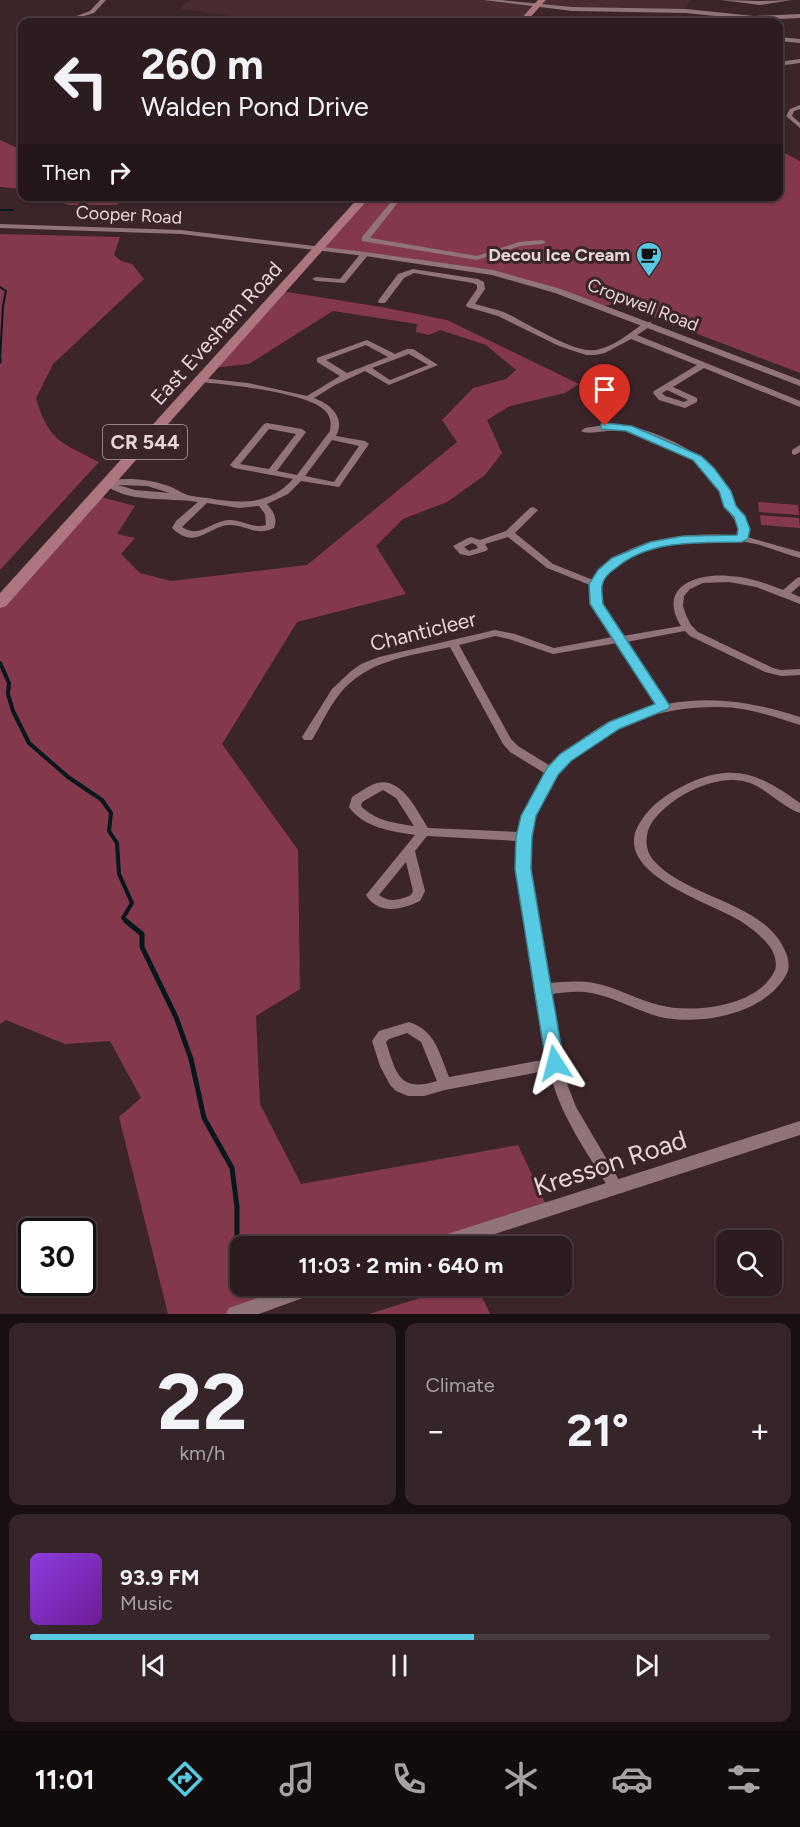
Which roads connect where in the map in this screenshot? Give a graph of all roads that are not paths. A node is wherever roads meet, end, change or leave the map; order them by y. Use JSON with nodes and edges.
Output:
{"nodes":[{"id":1,"x":103,"y":0,"type":"edge"},
{"id":2,"x":486,"y":0,"type":"edge"},
{"id":3,"x":724,"y":0,"type":"edge"},
{"id":4,"x":789,"y":0,"type":"edge"},
{"id":5,"x":540,"y":3,"type":"edge"},
{"id":6,"x":230,"y":16,"type":"dead end"},
{"id":7,"x":800,"y":16,"type":"edge"},
{"id":8,"x":76,"y":18,"type":"dead end"},
{"id":9,"x":227,"y":18,"type":"edge"},
{"id":10,"x":526,"y":18,"type":"edge"},
{"id":11,"x":783,"y":39,"type":"edge"},
{"id":12,"x":800,"y":41,"type":"edge"},
{"id":13,"x":800,"y":61,"type":"edge"},
{"id":14,"x":783,"y":63,"type":"edge"},
{"id":15,"x":800,"y":106,"type":"edge"},
{"id":16,"x":800,"y":126,"type":"edge"},
{"id":17,"x":362,"y":201,"type":"edge"},
{"id":18,"x":396,"y":201,"type":"edge"},
{"id":19,"x":0,"y":226,"type":"edge"},
{"id":20,"x":257,"y":241,"type":"joint"},
{"id":21,"x":542,"y":242,"type":"dead end"},
{"id":22,"x":320,"y":248,"type":"junction"},
{"id":23,"x":365,"y":254,"type":"junction"},
{"id":24,"x":316,"y":279,"type":"dead end"},
{"id":25,"x":382,"y":301,"type":"dead end"},
{"id":26,"x":648,"y":324,"type":"junction"},
{"id":27,"x":631,"y":336,"type":"junction"},
{"id":28,"x":394,"y":357,"type":"junction"},
{"id":29,"x":703,"y":365,"type":"junction"},
{"id":30,"x":366,"y":368,"type":"junction"},
{"id":31,"x":346,"y":376,"type":"junction"},
{"id":32,"x":201,"y":380,"type":"junction"},
{"id":33,"x":800,"y":383,"type":"edge"},
{"id":34,"x":667,"y":387,"type":"dead end"},
{"id":35,"x":309,"y":398,"type":"junction"},
{"id":36,"x":800,"y":404,"type":"edge"},
{"id":37,"x":585,"y":431,"type":"dead end"},
{"id":38,"x":329,"y":437,"type":"junction"},
{"id":39,"x":270,"y":472,"type":"junction"},
{"id":40,"x":298,"y":478,"type":"junction"},
{"id":41,"x":108,"y":483,"type":"junction"},
{"id":42,"x":204,"y":501,"type":"junction"},
{"id":43,"x":260,"y":502,"type":"junction"},
{"id":44,"x":533,"y":510,"type":"dead end"},
{"id":45,"x":509,"y":533,"type":"junction"},
{"id":46,"x":742,"y":539,"type":"junction"},
{"id":47,"x":480,"y":543,"type":"dead end"},
{"id":48,"x":800,"y":555,"type":"edge"},
{"id":49,"x":800,"y":580,"type":"edge"},
{"id":50,"x":595,"y":584,"type":"junction"},
{"id":51,"x":785,"y":594,"type":"junction"},
{"id":52,"x":800,"y":601,"type":"edge"},
{"id":53,"x":0,"y":603,"type":"edge"},
{"id":54,"x":686,"y":628,"type":"junction"},
{"id":55,"x":620,"y":639,"type":"junction"},
{"id":56,"x":453,"y":643,"type":"junction"},
{"id":57,"x":800,"y":672,"type":"edge"},
{"id":58,"x":663,"y":706,"type":"junction"},
{"id":59,"x":800,"y":721,"type":"edge"},
{"id":60,"x":308,"y":737,"type":"dead end"},
{"id":61,"x":552,"y":772,"type":"junction"},
{"id":62,"x":800,"y":809,"type":"edge"},
{"id":63,"x":424,"y":832,"type":"junction"},
{"id":64,"x":524,"y":837,"type":"junction"},
{"id":65,"x":410,"y":850,"type":"junction"},
{"id":66,"x":544,"y":988,"type":"junction"},
{"id":67,"x":555,"y":1063,"type":"junction"},
{"id":68,"x":445,"y":1084,"type":"junction"},
{"id":69,"x":800,"y":1128,"type":"edge"},
{"id":70,"x":616,"y":1187,"type":"junction"},
{"id":71,"x":466,"y":1236,"type":"edge"},
{"id":72,"x":286,"y":1296,"type":"edge"},
{"id":73,"x":235,"y":1314,"type":"edge"}],
"edges":[{"from":1,"to":8,"type":"street"},
{"from":2,"to":5,"type":"street"},
{"from":3,"to":4,"type":"street"},
{"from":5,"to":7,"type":"street"},
{"from":5,"to":10,"type":"main road"},
{"from":6,"to":9,"type":"street"},
{"from":11,"to":12,"type":"street"},
{"from":13,"to":14,"type":"street"},
{"from":15,"to":16,"type":"street"},
{"from":17,"to":22,"type":"main road","name":"East Evesham Road","number":"CR 544"},
{"from":18,"to":21,"type":"street"},
{"from":19,"to":20,"type":"street","name":"Cooper Road"},
{"from":20,"to":22,"type":"street","name":"Cropwell Road"},
{"from":22,"to":23,"type":"street","name":"Cropwell Road"},
{"from":22,"to":32,"type":"main road","name":"East Evesham Road","number":"CR 544"},
{"from":23,"to":24,"type":"street"},
{"from":23,"to":26,"type":"street","name":"Cropwell Road"},
{"from":25,"to":27,"type":"street"},
{"from":26,"to":27,"type":"street"},
{"from":26,"to":33,"type":"street","name":"Cropwell Road"},
{"from":27,"to":29,"type":"street"},
{"from":28,"to":30,"type":"street"},
{"from":28,"to":30,"type":"street"},
{"from":28,"to":31,"type":"street"},
{"from":29,"to":34,"type":"street"},
{"from":29,"to":36,"type":"street"},
{"from":30,"to":31,"type":"street"},
{"from":31,"to":35,"type":"street"},
{"from":32,"to":35,"type":"street"},
{"from":32,"to":41,"type":"main road","name":"East Evesham Road","number":"CR 544"},
{"from":35,"to":38,"type":"street"},
{"from":37,"to":46,"type":"street"},
{"from":38,"to":40,"type":"street"},
{"from":38,"to":40,"type":"street"},
{"from":39,"to":39,"type":"street"},
{"from":39,"to":40,"type":"street"},
{"from":40,"to":43,"type":"street"},
{"from":41,"to":42,"type":"street"},
{"from":41,"to":53,"type":"main road","name":"East Evesham Road","number":"CR 544"},
{"from":42,"to":43,"type":"street"},
{"from":42,"to":43,"type":"street"},
{"from":44,"to":45,"type":"street"},
{"from":45,"to":47,"type":"street"},
{"from":45,"to":50,"type":"street"},
{"from":46,"to":48,"type":"street"},
{"from":46,"to":50,"type":"street"},
{"from":49,"to":51,"type":"street"},
{"from":50,"to":55,"type":"street"},
{"from":51,"to":52,"type":"street"},
{"from":51,"to":54,"type":"street"},
{"from":54,"to":55,"type":"street","name":"Chanticleer"},
{"from":54,"to":57,"type":"street"},
{"from":55,"to":56,"type":"street","name":"Chanticleer"},
{"from":55,"to":58,"type":"street"},
{"from":56,"to":60,"type":"street","name":"Chanticleer"},
{"from":56,"to":61,"type":"street"},
{"from":58,"to":59,"type":"street"},
{"from":58,"to":61,"type":"street"},
{"from":61,"to":64,"type":"street"},
{"from":62,"to":66,"type":"street"},
{"from":63,"to":63,"type":"street"},
{"from":63,"to":64,"type":"street"},
{"from":63,"to":65,"type":"street"},
{"from":64,"to":66,"type":"street"},
{"from":65,"to":65,"type":"street"},
{"from":66,"to":67,"type":"street"},
{"from":67,"to":68,"type":"street"},
{"from":67,"to":70,"type":"street"},
{"from":68,"to":68,"type":"street"},
{"from":69,"to":70,"type":"street","name":"Kresson Road"},
{"from":70,"to":71,"type":"street","name":"Kresson Road"},
{"from":72,"to":73,"type":"street"}]}
